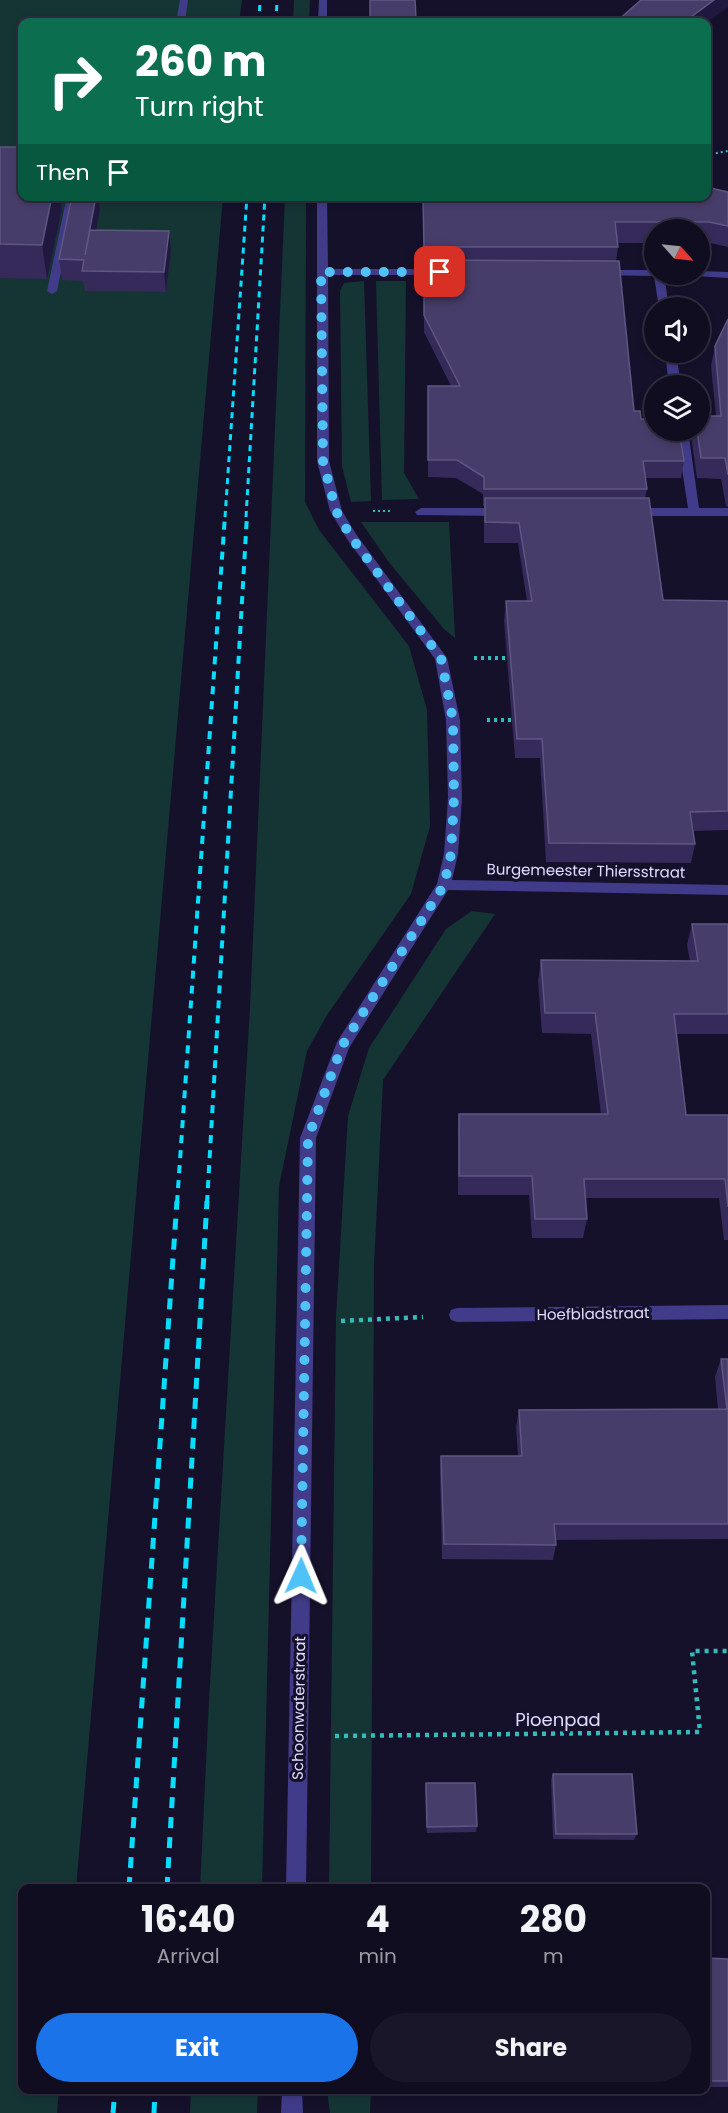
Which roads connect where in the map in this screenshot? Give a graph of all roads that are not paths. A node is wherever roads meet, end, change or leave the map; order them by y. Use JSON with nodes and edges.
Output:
{"nodes":[{"id":1,"x":184,"y":0,"type":"edge"},
{"id":2,"x":323,"y":0,"type":"edge"},
{"id":3,"x":182,"y":18,"type":"edge"},
{"id":4,"x":323,"y":18,"type":"edge"},
{"id":5,"x":71,"y":201,"type":"edge"},
{"id":6,"x":322,"y":201,"type":"edge"},
{"id":7,"x":321,"y":272,"type":"junction"},
{"id":8,"x":452,"y":272,"type":"edge"},
{"id":9,"x":583,"y":273,"type":"edge"},
{"id":10,"x":644,"y":273,"type":"edge"},
{"id":11,"x":710,"y":274,"type":"edge"},
{"id":12,"x":728,"y":275,"type":"edge"},
{"id":13,"x":52,"y":291,"type":"dead end"},
{"id":14,"x":684,"y":441,"type":"edge"},
{"id":15,"x":421,"y":512,"type":"road end"},
{"id":16,"x":516,"y":512,"type":"edge"},
{"id":17,"x":622,"y":512,"type":"edge"},
{"id":18,"x":694,"y":512,"type":"junction"},
{"id":19,"x":728,"y":512,"type":"edge"},
{"id":20,"x":444,"y":885,"type":"junction"},
{"id":21,"x":728,"y":890,"type":"edge"},
{"id":22,"x":728,"y":1312,"type":"edge"},
{"id":23,"x":457,"y":1315,"type":"road end"},
{"id":24,"x":296,"y":1884,"type":"edge"},
{"id":25,"x":292,"y":2094,"type":"edge"},
{"id":26,"x":292,"y":2113,"type":"edge"}],
"edges":[{"from":1,"to":3,"type":"street"},
{"from":2,"to":4,"type":"street"},
{"from":5,"to":13,"type":"street"},
{"from":6,"to":7,"type":"street","name":"Schoonwaterstraat"},
{"from":7,"to":8,"type":"street"},
{"from":7,"to":20,"type":"street","name":"Schoonwaterstraat"},
{"from":9,"to":10,"type":"street"},
{"from":11,"to":12,"type":"street"},
{"from":14,"to":18,"type":"street"},
{"from":15,"to":16,"type":"street"},
{"from":17,"to":18,"type":"street"},
{"from":18,"to":19,"type":"street"},
{"from":20,"to":21,"type":"street","name":"Burgemeester Thiersstraat"},
{"from":20,"to":24,"type":"street","name":"Schoonwaterstraat"},
{"from":22,"to":23,"type":"street","name":"Hoefbladstraat"},
{"from":25,"to":26,"type":"street"}]}
